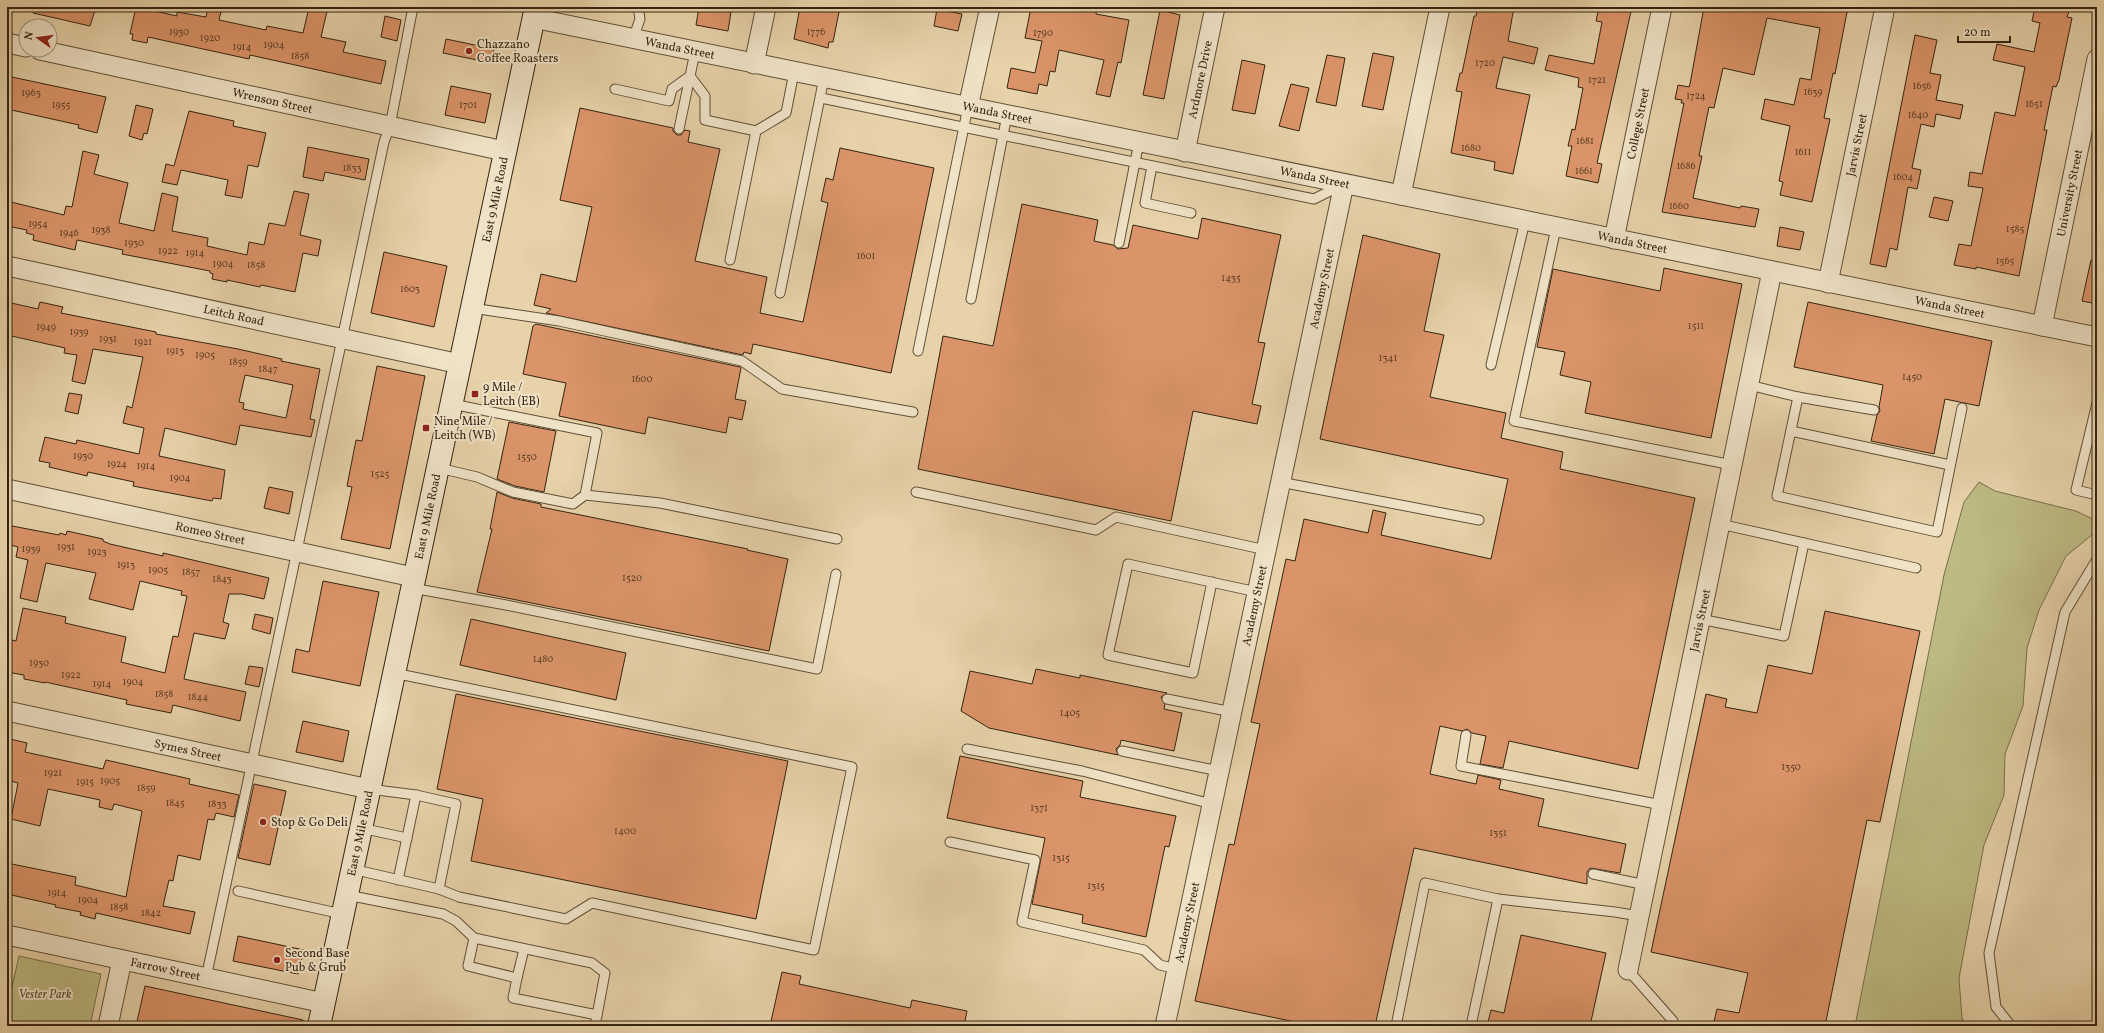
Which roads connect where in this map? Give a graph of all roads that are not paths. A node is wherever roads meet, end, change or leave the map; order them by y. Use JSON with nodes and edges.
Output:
{"nodes":[{"id":1,"x":413,"y":7,"type":"edge"},
{"id":2,"x":636,"y":7,"type":"edge"},
{"id":3,"x":766,"y":7,"type":"edge"},
{"id":4,"x":990,"y":7,"type":"edge"},
{"id":5,"x":1215,"y":7,"type":"edge"},
{"id":6,"x":1440,"y":7,"type":"edge"},
{"id":7,"x":1662,"y":7,"type":"edge"},
{"id":8,"x":1885,"y":7,"type":"edge"},
{"id":9,"x":534,"y":13,"type":"edge"},
{"id":10,"x":633,"y":39,"type":"junction"},
{"id":11,"x":7,"y":43,"type":"edge"},
{"id":12,"x":18,"y":45,"type":"edge"},
{"id":13,"x":695,"y":52,"type":"junction"},
{"id":14,"x":58,"y":54,"type":"edge"},
{"id":15,"x":2097,"y":59,"type":"edge"},
{"id":16,"x":754,"y":64,"type":"junction"},
{"id":17,"x":794,"y":72,"type":"junction"},
{"id":18,"x":690,"y":76,"type":"junction"},
{"id":19,"x":824,"y":78,"type":"junction"},
{"id":20,"x":615,"y":89,"type":"dead end"},
{"id":21,"x":821,"y":98,"type":"junction"},
{"id":22,"x":968,"y":107,"type":"junction"},
{"id":23,"x":1008,"y":115,"type":"junction"},
{"id":24,"x":390,"y":126,"type":"junction"},
{"id":25,"x":965,"y":128,"type":"junction"},
{"id":26,"x":679,"y":129,"type":"dead end"},
{"id":27,"x":756,"y":131,"type":"junction"},
{"id":28,"x":1004,"y":135,"type":"junction"},
{"id":29,"x":1139,"y":142,"type":"junction"},
{"id":30,"x":504,"y":151,"type":"junction"},
{"id":31,"x":1185,"y":152,"type":"junction"},
{"id":32,"x":1135,"y":162,"type":"junction"},
{"id":33,"x":1152,"y":166,"type":"junction"},
{"id":34,"x":1344,"y":184,"type":"junction"},
{"id":35,"x":1401,"y":195,"type":"junction"},
{"id":36,"x":1191,"y":213,"type":"dead end"},
{"id":37,"x":1525,"y":221,"type":"junction"},
{"id":38,"x":1556,"y":228,"type":"junction"},
{"id":39,"x":1614,"y":239,"type":"junction"},
{"id":40,"x":1119,"y":243,"type":"dead end"},
{"id":41,"x":730,"y":260,"type":"dead end"},
{"id":42,"x":7,"y":266,"type":"edge"},
{"id":43,"x":1772,"y":271,"type":"junction"},
{"id":44,"x":1828,"y":283,"type":"junction"},
{"id":45,"x":780,"y":293,"type":"dead end"},
{"id":46,"x":971,"y":299,"type":"dead end"},
{"id":47,"x":472,"y":308,"type":"junction"},
{"id":48,"x":2042,"y":326,"type":"junction"},
{"id":49,"x":2097,"y":337,"type":"edge"},
{"id":50,"x":343,"y":338,"type":"junction"},
{"id":51,"x":918,"y":351,"type":"dead end"},
{"id":52,"x":460,"y":364,"type":"junction"},
{"id":53,"x":1491,"y":365,"type":"dead end"},
{"id":54,"x":1749,"y":385,"type":"junction"},
{"id":55,"x":1798,"y":397,"type":"junction"},
{"id":56,"x":2097,"y":403,"type":"edge"},
{"id":57,"x":452,"y":404,"type":"junction"},
{"id":58,"x":1962,"y":408,"type":"dead end"},
{"id":59,"x":1874,"y":410,"type":"dead end"},
{"id":60,"x":913,"y":412,"type":"dead end"},
{"id":61,"x":1791,"y":431,"type":"junction"},
{"id":62,"x":2093,"y":440,"type":"edge"},
{"id":63,"x":1732,"y":465,"type":"junction"},
{"id":64,"x":1950,"y":465,"type":"junction"},
{"id":65,"x":438,"y":468,"type":"junction"},
{"id":66,"x":1280,"y":482,"type":"junction"},
{"id":67,"x":7,"y":489,"type":"edge"},
{"id":68,"x":916,"y":492,"type":"dead end"},
{"id":69,"x":585,"y":495,"type":"junction"},
{"id":70,"x":2097,"y":495,"type":"edge"},
{"id":71,"x":1479,"y":520,"type":"dead end"},
{"id":72,"x":1720,"y":524,"type":"junction"},
{"id":73,"x":837,"y":539,"type":"dead end"},
{"id":74,"x":1804,"y":543,"type":"junction"},
{"id":75,"x":1266,"y":550,"type":"junction"},
{"id":76,"x":298,"y":552,"type":"junction"},
{"id":77,"x":2097,"y":559,"type":"edge"},
{"id":78,"x":1916,"y":568,"type":"dead end"},
{"id":79,"x":836,"y":574,"type":"dead end"},
{"id":80,"x":412,"y":582,"type":"junction"},
{"id":81,"x":1212,"y":582,"type":"junction"},
{"id":82,"x":1257,"y":592,"type":"junction"},
{"id":83,"x":1700,"y":619,"type":"junction"},
{"id":84,"x":394,"y":673,"type":"junction"},
{"id":85,"x":1167,"y":699,"type":"dead end"},
{"id":86,"x":7,"y":712,"type":"edge"},
{"id":87,"x":1232,"y":712,"type":"junction"},
{"id":88,"x":1466,"y":735,"type":"dead end"},
{"id":89,"x":967,"y":749,"type":"dead end"},
{"id":90,"x":1122,"y":751,"type":"dead end"},
{"id":91,"x":252,"y":764,"type":"junction"},
{"id":92,"x":1219,"y":771,"type":"junction"},
{"id":93,"x":369,"y":789,"type":"junction"},
{"id":94,"x":416,"y":795,"type":"junction"},
{"id":95,"x":1212,"y":804,"type":"junction"},
{"id":96,"x":1662,"y":805,"type":"junction"},
{"id":97,"x":361,"y":828,"type":"junction"},
{"id":98,"x":407,"y":838,"type":"junction"},
{"id":99,"x":950,"y":842,"type":"dead end"},
{"id":100,"x":352,"y":869,"type":"junction"},
{"id":101,"x":1593,"y":874,"type":"dead end"},
{"id":102,"x":398,"y":880,"type":"junction"},
{"id":103,"x":1646,"y":885,"type":"junction"},
{"id":104,"x":438,"y":888,"type":"junction"},
{"id":105,"x":238,"y":891,"type":"dead end"},
{"id":106,"x":1498,"y":899,"type":"junction"},
{"id":107,"x":344,"y":905,"type":"junction"},
{"id":108,"x":1639,"y":916,"type":"junction"},
{"id":109,"x":7,"y":935,"type":"edge"},
{"id":110,"x":474,"y":938,"type":"junction"},
{"id":111,"x":524,"y":949,"type":"junction"},
{"id":112,"x":122,"y":960,"type":"junction"},
{"id":113,"x":1177,"y":969,"type":"junction"},
{"id":114,"x":1628,"y":970,"type":"joint"},
{"id":115,"x":206,"y":978,"type":"junction"},
{"id":116,"x":517,"y":978,"type":"junction"},
{"id":117,"x":597,"y":1015,"type":"junction"},
{"id":118,"x":323,"y":1020,"type":"edge"},
{"id":119,"x":108,"y":1026,"type":"edge"},
{"id":120,"x":595,"y":1026,"type":"edge"},
{"id":121,"x":1165,"y":1026,"type":"edge"},
{"id":122,"x":1396,"y":1026,"type":"edge"},
{"id":123,"x":1471,"y":1026,"type":"edge"},
{"id":124,"x":1672,"y":1026,"type":"edge"},
{"id":125,"x":2011,"y":1026,"type":"edge"}],
"edges":[{"from":1,"to":24,"type":"lane"},
{"from":2,"to":10,"type":"lane"},
{"from":3,"to":16,"type":"street"},
{"from":4,"to":22,"type":"street"},
{"from":5,"to":31,"type":"street","name":"Ardmore Drive"},
{"from":6,"to":35,"type":"street"},
{"from":7,"to":39,"type":"street","name":"College Street"},
{"from":8,"to":44,"type":"street","name":"Jarvis Street"},
{"from":9,"to":10,"type":"street","name":"Wanda Street"},
{"from":9,"to":30,"type":"main road","name":"East 9 Mile Road"},
{"from":10,"to":13,"type":"street","name":"Wanda Street"},
{"from":11,"to":12,"type":"street"},
{"from":13,"to":16,"type":"street","name":"Wanda Street"},
{"from":13,"to":18,"type":"lane"},
{"from":14,"to":24,"type":"street","name":"Wrenson Street"},
{"from":15,"to":48,"type":"street","name":"University Street"},
{"from":16,"to":17,"type":"street","name":"Wanda Street"},
{"from":17,"to":19,"type":"street","name":"Wanda Street"},
{"from":17,"to":27,"type":"lane"},
{"from":18,"to":20,"type":"lane"},
{"from":18,"to":26,"type":"lane"},
{"from":18,"to":27,"type":"lane"},
{"from":19,"to":21,"type":"lane"},
{"from":19,"to":22,"type":"street","name":"Wanda Street"},
{"from":21,"to":25,"type":"lane"},
{"from":21,"to":45,"type":"lane"},
{"from":22,"to":23,"type":"street","name":"Wanda Street"},
{"from":22,"to":25,"type":"lane"},
{"from":23,"to":28,"type":"lane"},
{"from":23,"to":29,"type":"street","name":"Wanda Street"},
{"from":24,"to":30,"type":"street","name":"Wrenson Street"},
{"from":24,"to":50,"type":"lane"},
{"from":25,"to":28,"type":"lane"},
{"from":25,"to":51,"type":"lane"},
{"from":27,"to":41,"type":"lane"},
{"from":28,"to":32,"type":"lane"},
{"from":28,"to":46,"type":"lane"},
{"from":29,"to":31,"type":"street","name":"Wanda Street"},
{"from":29,"to":32,"type":"lane"},
{"from":30,"to":47,"type":"main road","name":"East 9 Mile Road"},
{"from":31,"to":34,"type":"street","name":"Wanda Street"},
{"from":32,"to":33,"type":"lane"},
{"from":32,"to":40,"type":"lane"},
{"from":33,"to":34,"type":"lane"},
{"from":33,"to":36,"type":"lane"},
{"from":34,"to":35,"type":"street","name":"Wanda Street"},
{"from":34,"to":66,"type":"street","name":"Academy Street"},
{"from":35,"to":37,"type":"street","name":"Wanda Street"},
{"from":37,"to":38,"type":"street","name":"Wanda Street"},
{"from":37,"to":53,"type":"lane"},
{"from":38,"to":39,"type":"street","name":"Wanda Street"},
{"from":38,"to":63,"type":"lane"},
{"from":39,"to":43,"type":"street","name":"Wanda Street"},
{"from":42,"to":50,"type":"street","name":"Leitch Road"},
{"from":43,"to":44,"type":"street","name":"Wanda Street"},
{"from":43,"to":54,"type":"street","name":"Jarvis Street"},
{"from":44,"to":48,"type":"street","name":"Wanda Street"},
{"from":47,"to":52,"type":"main road","name":"East 9 Mile Road"},
{"from":47,"to":60,"type":"lane"},
{"from":48,"to":49,"type":"street","name":"Wanda Street"},
{"from":50,"to":52,"type":"street","name":"Leitch Road"},
{"from":50,"to":76,"type":"lane"},
{"from":52,"to":57,"type":"main road","name":"East 9 Mile Road"},
{"from":54,"to":55,"type":"lane"},
{"from":54,"to":63,"type":"street","name":"Jarvis Street"},
{"from":55,"to":59,"type":"lane"},
{"from":55,"to":61,"type":"lane"},
{"from":56,"to":62,"type":"lane"},
{"from":57,"to":65,"type":"main road","name":"East 9 Mile Road"},
{"from":57,"to":69,"type":"lane"},
{"from":58,"to":64,"type":"lane"},
{"from":61,"to":64,"type":"lane"},
{"from":61,"to":64,"type":"lane"},
{"from":62,"to":70,"type":"lane"},
{"from":63,"to":72,"type":"street","name":"Jarvis Street"},
{"from":65,"to":69,"type":"lane"},
{"from":65,"to":80,"type":"main road","name":"East 9 Mile Road"},
{"from":66,"to":71,"type":"lane"},
{"from":66,"to":75,"type":"street","name":"Academy Street"},
{"from":67,"to":76,"type":"street","name":"Romeo Street"},
{"from":68,"to":75,"type":"lane"},
{"from":69,"to":73,"type":"lane"},
{"from":72,"to":74,"type":"lane"},
{"from":72,"to":83,"type":"street","name":"Jarvis Street"},
{"from":74,"to":78,"type":"lane"},
{"from":74,"to":83,"type":"lane"},
{"from":75,"to":82,"type":"street","name":"Academy Street"},
{"from":76,"to":80,"type":"street","name":"Romeo Street"},
{"from":76,"to":91,"type":"lane"},
{"from":77,"to":125,"type":"lane"},
{"from":79,"to":80,"type":"lane"},
{"from":80,"to":84,"type":"main road","name":"East 9 Mile Road"},
{"from":81,"to":81,"type":"lane"},
{"from":81,"to":82,"type":"lane"},
{"from":82,"to":87,"type":"street","name":"Academy Street"},
{"from":83,"to":96,"type":"street","name":"Jarvis Street"},
{"from":84,"to":93,"type":"main road","name":"East 9 Mile Road"},
{"from":84,"to":104,"type":"lane"},
{"from":85,"to":87,"type":"lane"},
{"from":86,"to":91,"type":"street","name":"Symes Street"},
{"from":87,"to":92,"type":"street","name":"Academy Street"},
{"from":88,"to":96,"type":"lane"},
{"from":89,"to":95,"type":"lane"},
{"from":90,"to":92,"type":"lane"},
{"from":91,"to":93,"type":"street","name":"Symes Street"},
{"from":91,"to":115,"type":"lane"},
{"from":92,"to":95,"type":"street","name":"Academy Street"},
{"from":93,"to":94,"type":"lane"},
{"from":93,"to":97,"type":"main road","name":"East 9 Mile Road"},
{"from":94,"to":98,"type":"lane"},
{"from":94,"to":104,"type":"lane"},
{"from":95,"to":113,"type":"street","name":"Academy Street"},
{"from":96,"to":103,"type":"street","name":"Jarvis Street"},
{"from":97,"to":98,"type":"lane"},
{"from":97,"to":100,"type":"main road","name":"East 9 Mile Road"},
{"from":98,"to":102,"type":"lane"},
{"from":99,"to":113,"type":"lane"},
{"from":100,"to":102,"type":"lane"},
{"from":100,"to":107,"type":"main road","name":"East 9 Mile Road"},
{"from":101,"to":103,"type":"lane"},
{"from":102,"to":104,"type":"lane"},
{"from":103,"to":108,"type":"street","name":"Jarvis Street"},
{"from":105,"to":107,"type":"lane"},
{"from":106,"to":108,"type":"lane"},
{"from":106,"to":122,"type":"lane"},
{"from":106,"to":123,"type":"lane"},
{"from":107,"to":110,"type":"lane"},
{"from":107,"to":118,"type":"main road","name":"East 9 Mile Road"},
{"from":108,"to":114,"type":"street","name":"Jarvis Street"},
{"from":109,"to":112,"type":"street","name":"Farrow Street"},
{"from":110,"to":111,"type":"lane"},
{"from":110,"to":116,"type":"lane"},
{"from":111,"to":116,"type":"lane"},
{"from":111,"to":117,"type":"lane"},
{"from":112,"to":115,"type":"street","name":"Farrow Street"},
{"from":112,"to":119,"type":"street"},
{"from":113,"to":121,"type":"street","name":"Academy Street"},
{"from":114,"to":124,"type":"lane"},
{"from":115,"to":118,"type":"street","name":"Farrow Street"},
{"from":116,"to":117,"type":"lane"},
{"from":117,"to":120,"type":"lane"}]}
